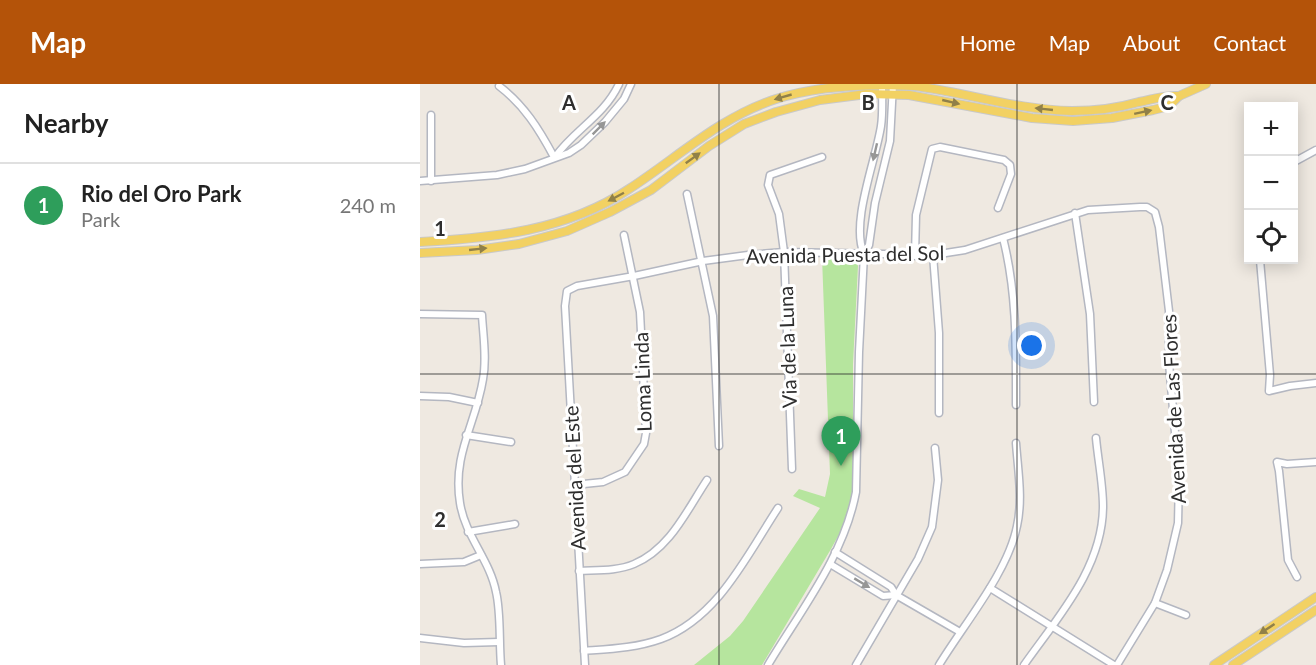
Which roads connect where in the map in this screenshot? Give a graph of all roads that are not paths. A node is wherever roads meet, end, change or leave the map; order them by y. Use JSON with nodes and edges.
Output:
{"nodes":[{"id":1,"x":620,"y":84,"type":"edge"},
{"id":2,"x":631,"y":84,"type":"edge"},
{"id":3,"x":882,"y":84,"type":"edge"},
{"id":4,"x":893,"y":84,"type":"edge"},
{"id":5,"x":1206,"y":84,"type":"edge"},
{"id":6,"x":499,"y":86,"type":"dead end"},
{"id":7,"x":882,"y":94,"type":"junction"},
{"id":8,"x":893,"y":94,"type":"junction"},
{"id":9,"x":1179,"y":96,"type":"junction"},
{"id":10,"x":1102,"y":109,"type":"junction"},
{"id":11,"x":431,"y":115,"type":"dead end"},
{"id":12,"x":1103,"y":119,"type":"junction"},
{"id":13,"x":1316,"y":150,"type":"edge"},
{"id":14,"x":822,"y":157,"type":"dead end"},
{"id":15,"x":554,"y":158,"type":"junction"},
{"id":16,"x":1298,"y":159,"type":"edge"},
{"id":17,"x":420,"y":181,"type":"edge"},
{"id":18,"x":431,"y":181,"type":"junction"},
{"id":19,"x":687,"y":194,"type":"dead end"},
{"id":20,"x":998,"y":208,"type":"dead end"},
{"id":21,"x":1155,"y":212,"type":"joint"},
{"id":22,"x":1075,"y":213,"type":"junction"},
{"id":23,"x":624,"y":236,"type":"dead end"},
{"id":24,"x":1003,"y":238,"type":"junction"},
{"id":25,"x":420,"y":242,"type":"edge"},
{"id":26,"x":784,"y":252,"type":"junction"},
{"id":27,"x":420,"y":253,"type":"edge"},
{"id":28,"x":864,"y":255,"type":"junction"},
{"id":29,"x":933,"y":255,"type":"junction"},
{"id":30,"x":915,"y":256,"type":"junction"},
{"id":31,"x":703,"y":261,"type":"junction"},
{"id":32,"x":1260,"y":264,"type":"edge"},
{"id":33,"x":634,"y":276,"type":"junction"},
{"id":34,"x":567,"y":291,"type":"joint"},
{"id":35,"x":420,"y":314,"type":"edge"},
{"id":36,"x":1316,"y":384,"type":"edge"},
{"id":37,"x":420,"y":396,"type":"edge"},
{"id":38,"x":1094,"y":402,"type":"dead end"},
{"id":39,"x":478,"y":403,"type":"junction"},
{"id":40,"x":1016,"y":405,"type":"dead end"},
{"id":41,"x":939,"y":412,"type":"dead end"},
{"id":42,"x":466,"y":435,"type":"junction"},
{"id":43,"x":1096,"y":438,"type":"dead end"},
{"id":44,"x":511,"y":442,"type":"dead end"},
{"id":45,"x":1016,"y":443,"type":"dead end"},
{"id":46,"x":719,"y":446,"type":"dead end"},
{"id":47,"x":935,"y":448,"type":"dead end"},
{"id":48,"x":1316,"y":462,"type":"edge"},
{"id":49,"x":792,"y":469,"type":"dead end"},
{"id":50,"x":707,"y":480,"type":"dead end"},
{"id":51,"x":574,"y":485,"type":"junction"},
{"id":52,"x":778,"y":508,"type":"dead end"},
{"id":53,"x":515,"y":524,"type":"dead end"},
{"id":54,"x":468,"y":532,"type":"junction"},
{"id":55,"x":836,"y":552,"type":"junction"},
{"id":56,"x":481,"y":555,"type":"junction"},
{"id":57,"x":420,"y":564,"type":"edge"},
{"id":58,"x":830,"y":564,"type":"junction"},
{"id":59,"x":579,"y":571,"type":"junction"},
{"id":60,"x":1297,"y":577,"type":"dead end"},
{"id":61,"x":990,"y":588,"type":"junction"},
{"id":62,"x":896,"y":596,"type":"junction"},
{"id":63,"x":1316,"y":597,"type":"edge"},
{"id":64,"x":1155,"y":603,"type":"junction"},
{"id":65,"x":1316,"y":610,"type":"edge"},
{"id":66,"x":1186,"y":615,"type":"dead end"},
{"id":67,"x":1051,"y":626,"type":"junction"},
{"id":68,"x":960,"y":632,"type":"junction"},
{"id":69,"x":420,"y":638,"type":"edge"},
{"id":70,"x":499,"y":642,"type":"junction"},
{"id":71,"x":584,"y":651,"type":"junction"},
{"id":72,"x":501,"y":665,"type":"edge"},
{"id":73,"x":585,"y":665,"type":"edge"},
{"id":74,"x":768,"y":665,"type":"edge"},
{"id":75,"x":856,"y":665,"type":"edge"},
{"id":76,"x":939,"y":665,"type":"edge"},
{"id":77,"x":1024,"y":665,"type":"edge"},
{"id":78,"x":1116,"y":665,"type":"edge"},
{"id":79,"x":1215,"y":665,"type":"edge"},
{"id":80,"x":1233,"y":665,"type":"edge"}],
"edges":[{"from":1,"to":15,"type":"street"},
{"from":15,"to":2,"type":"street","one_way":true},
{"from":3,"to":4,"type":"main road"},
{"from":3,"to":7,"type":"street"},
{"from":3,"to":25,"type":"main road","one_way":true},
{"from":4,"to":8,"type":"street"},
{"from":10,"to":4,"type":"main road","one_way":true},
{"from":5,"to":9,"type":"main road"},
{"from":6,"to":15,"type":"street"},
{"from":7,"to":8,"type":"main road"},
{"from":27,"to":7,"type":"main road","one_way":true},
{"from":7,"to":28,"type":"street","one_way":true},
{"from":8,"to":12,"type":"main road","one_way":true},
{"from":8,"to":28,"type":"street"},
{"from":9,"to":10,"type":"main road"},
{"from":12,"to":9,"type":"main road","one_way":true},
{"from":10,"to":12,"type":"main road"},
{"from":11,"to":18,"type":"street"},
{"from":13,"to":16,"type":"street"},
{"from":14,"to":26,"type":"street","name":"Via de la Luna"},
{"from":15,"to":18,"type":"street"},
{"from":17,"to":18,"type":"street"},
{"from":19,"to":31,"type":"street"},
{"from":20,"to":30,"type":"street"},
{"from":21,"to":22,"type":"street","name":"Avenida Puesta del Sol"},
{"from":21,"to":64,"type":"street","name":"Avenida de Las Flores"},
{"from":22,"to":24,"type":"street","name":"Avenida Puesta del Sol"},
{"from":22,"to":38,"type":"street"},
{"from":23,"to":33,"type":"street","name":"Loma Linda"},
{"from":24,"to":29,"type":"street","name":"Avenida Puesta del Sol"},
{"from":24,"to":40,"type":"street"},
{"from":26,"to":28,"type":"street","name":"Avenida Puesta del Sol"},
{"from":26,"to":31,"type":"street","name":"Avenida Puesta del Sol"},
{"from":26,"to":49,"type":"street","name":"Via de la Luna"},
{"from":28,"to":30,"type":"street","name":"Avenida Puesta del Sol"},
{"from":28,"to":55,"type":"street"},
{"from":29,"to":30,"type":"street","name":"Avenida Puesta del Sol"},
{"from":29,"to":41,"type":"street"},
{"from":31,"to":33,"type":"street","name":"Avenida Puesta del Sol"},
{"from":31,"to":46,"type":"street"},
{"from":32,"to":36,"type":"street"},
{"from":33,"to":34,"type":"street","name":"Avenida Puesta del Sol"},
{"from":33,"to":51,"type":"street","name":"Loma Linda"},
{"from":34,"to":51,"type":"street","name":"Avenida del Este"},
{"from":35,"to":39,"type":"street"},
{"from":37,"to":39,"type":"street"},
{"from":39,"to":42,"type":"street"},
{"from":42,"to":44,"type":"street"},
{"from":42,"to":54,"type":"street"},
{"from":43,"to":67,"type":"street"},
{"from":45,"to":61,"type":"street"},
{"from":47,"to":62,"type":"street"},
{"from":48,"to":60,"type":"street"},
{"from":50,"to":59,"type":"street"},
{"from":51,"to":59,"type":"street","name":"Avenida del Este"},
{"from":52,"to":71,"type":"street"},
{"from":53,"to":54,"type":"street"},
{"from":54,"to":56,"type":"street"},
{"from":55,"to":58,"type":"street"},
{"from":55,"to":62,"type":"street"},
{"from":56,"to":57,"type":"street"},
{"from":56,"to":70,"type":"street"},
{"from":58,"to":62,"type":"street","one_way":true},
{"from":58,"to":74,"type":"street"},
{"from":59,"to":71,"type":"street","name":"Avenida del Este"},
{"from":61,"to":67,"type":"street"},
{"from":61,"to":68,"type":"street"},
{"from":62,"to":68,"type":"street"},
{"from":62,"to":75,"type":"street"},
{"from":63,"to":79,"type":"main road","one_way":true},
{"from":64,"to":66,"type":"street"},
{"from":64,"to":78,"type":"street","name":"Avenida de Las Flores"},
{"from":65,"to":80,"type":"main road"},
{"from":67,"to":77,"type":"street"},
{"from":67,"to":78,"type":"street"},
{"from":68,"to":76,"type":"street"},
{"from":69,"to":70,"type":"street"},
{"from":70,"to":72,"type":"street"},
{"from":71,"to":73,"type":"street","name":"Avenida del Este"}]}
